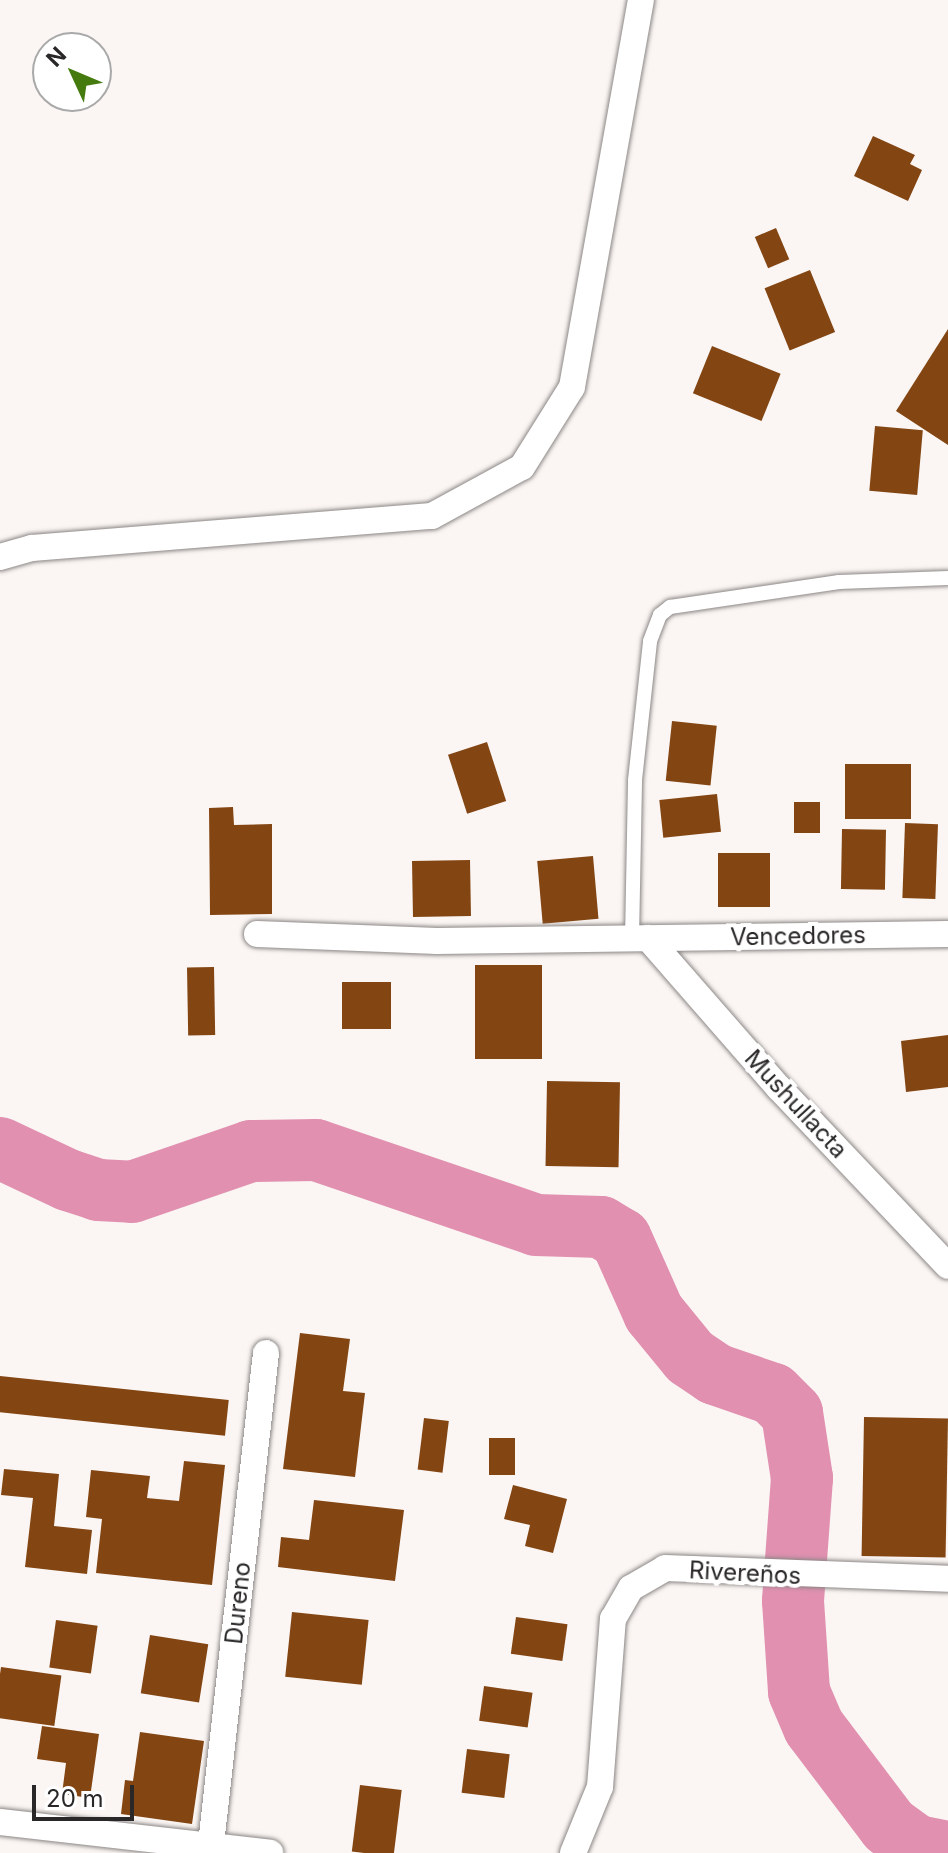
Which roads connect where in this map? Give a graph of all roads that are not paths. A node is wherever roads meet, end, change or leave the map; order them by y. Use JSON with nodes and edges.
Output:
{"nodes":[{"id":1,"x":641,"y":0,"type":"edge"},
{"id":2,"x":0,"y":557,"type":"edge"},
{"id":3,"x":948,"y":578,"type":"edge"},
{"id":4,"x":257,"y":934,"type":"dead end"},
{"id":5,"x":948,"y":934,"type":"edge"},
{"id":6,"x":640,"y":938,"type":"junction"},
{"id":7,"x":948,"y":1266,"type":"edge"},
{"id":8,"x":266,"y":1353,"type":"dead end"},
{"id":9,"x":948,"y":1579,"type":"edge"},
{"id":10,"x":0,"y":1822,"type":"edge"},
{"id":11,"x":210,"y":1851,"type":"edge"},
{"id":12,"x":270,"y":1853,"type":"edge"},
{"id":13,"x":573,"y":1853,"type":"edge"}],
"edges":[{"from":1,"to":2,"type":"street"},
{"from":3,"to":6,"type":"lane"},
{"from":4,"to":6,"type":"street","name":"Vencedores"},
{"from":5,"to":6,"type":"street","name":"Vencedores"},
{"from":6,"to":7,"type":"street","name":"Mushullacta"},
{"from":8,"to":11,"type":"street","name":"Dureno"},
{"from":9,"to":13,"type":"street","name":"Rivereños"},
{"from":10,"to":11,"type":"street"},
{"from":11,"to":12,"type":"street"}]}
